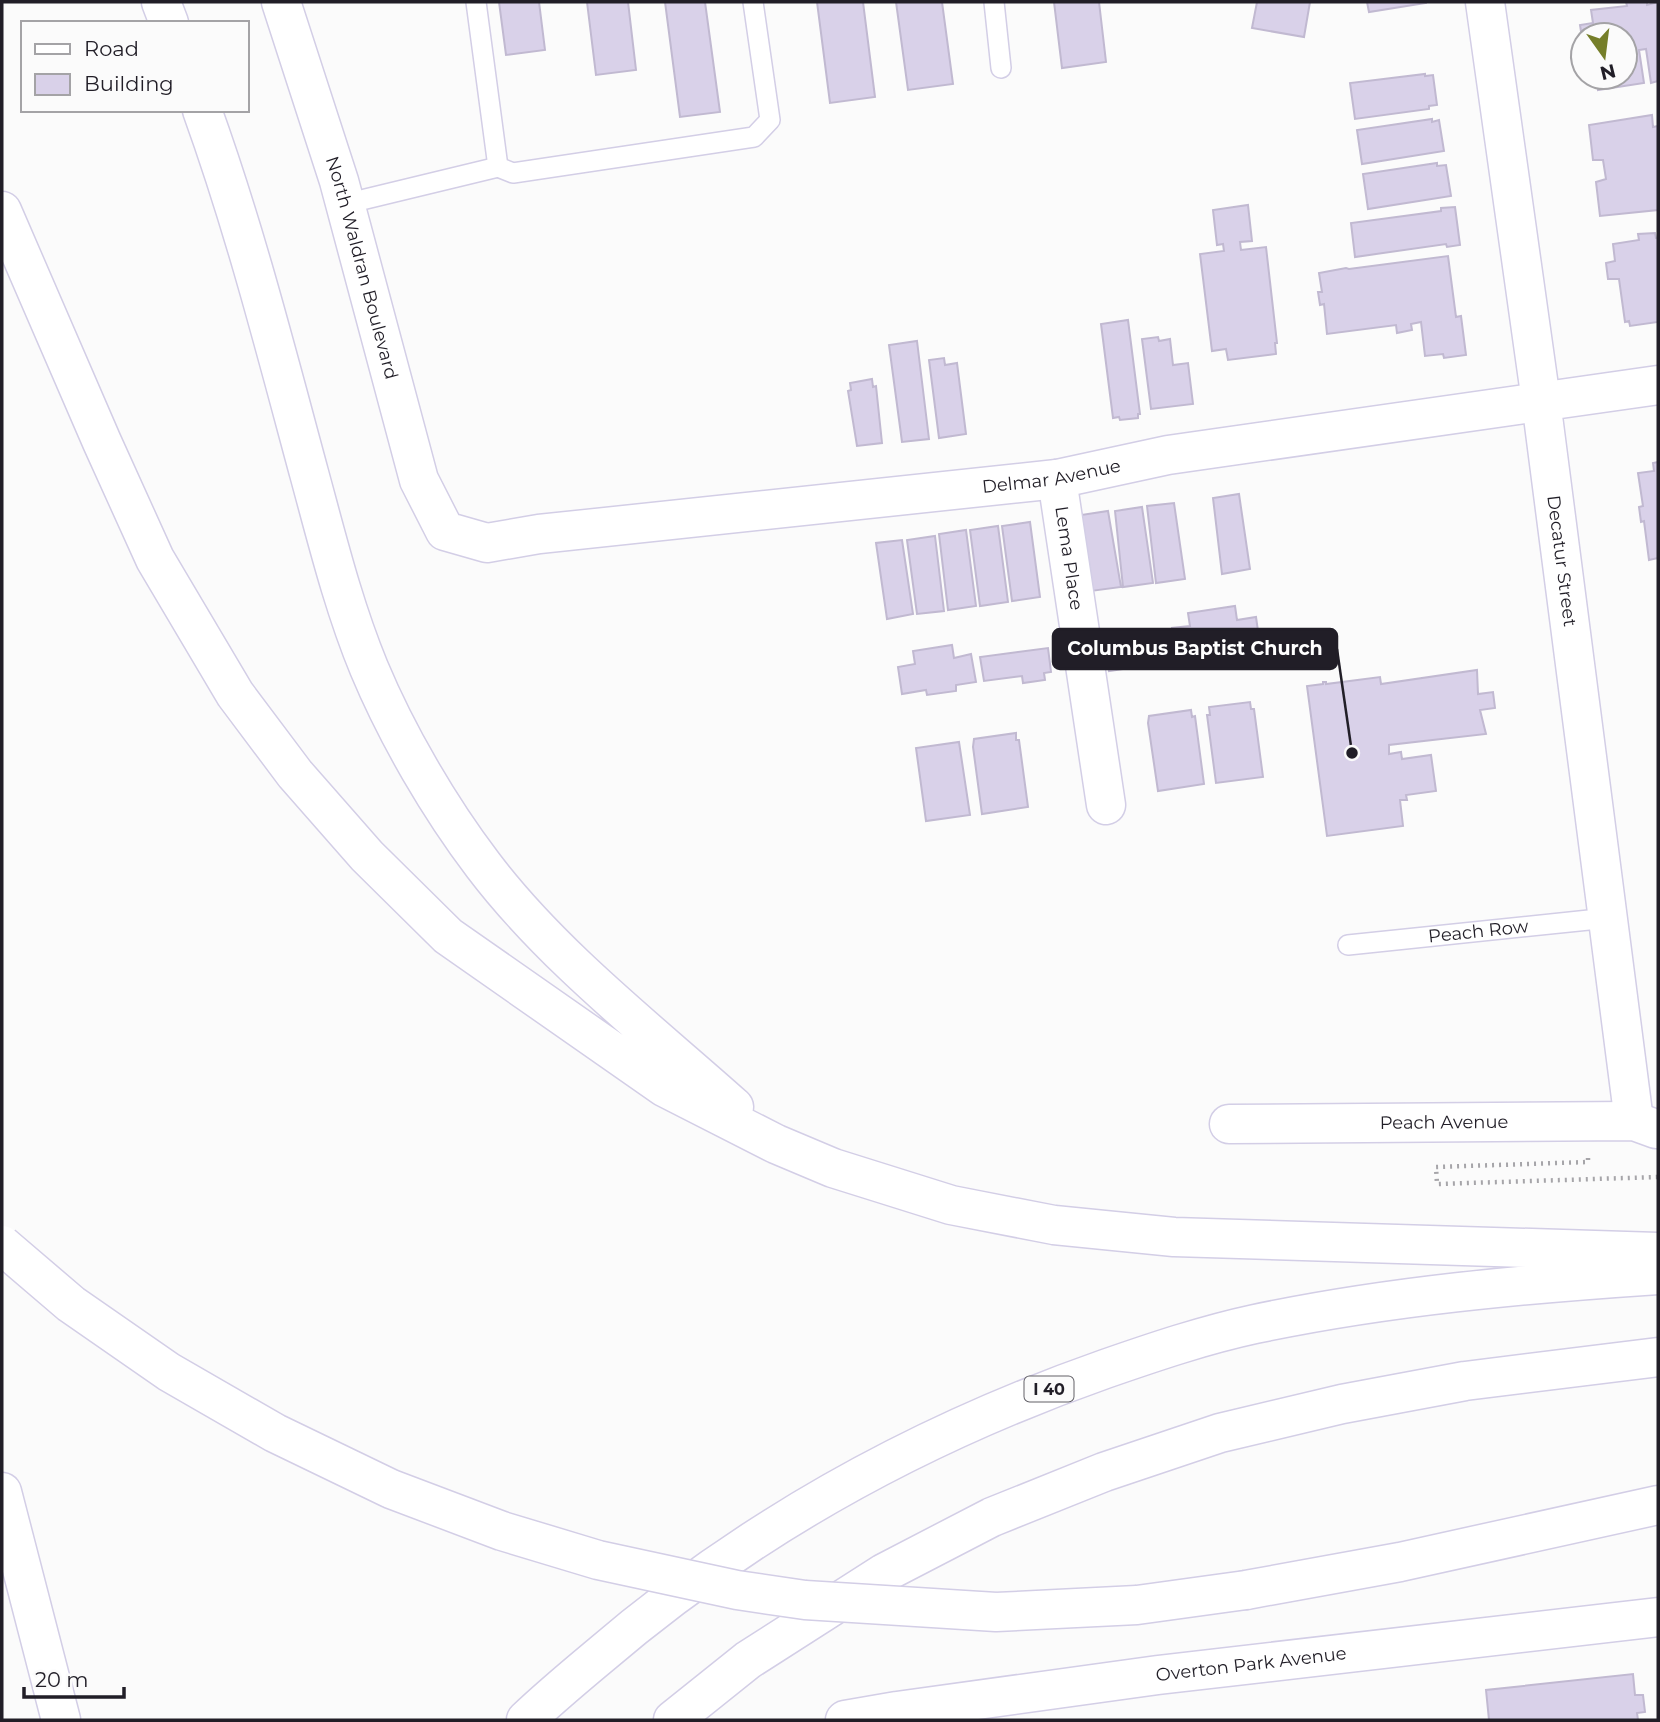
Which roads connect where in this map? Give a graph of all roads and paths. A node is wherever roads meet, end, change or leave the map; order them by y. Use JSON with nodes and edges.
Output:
{"nodes":[{"id":1,"x":161,"y":2,"type":"edge"},
{"id":2,"x":281,"y":2,"type":"edge"},
{"id":3,"x":476,"y":2,"type":"edge"},
{"id":4,"x":754,"y":2,"type":"edge"},
{"id":5,"x":994,"y":2,"type":"edge"},
{"id":6,"x":1485,"y":2,"type":"edge"},
{"id":7,"x":168,"y":21,"type":"edge"},
{"id":8,"x":1002,"y":68,"type":"dead end"},
{"id":9,"x":203,"y":112,"type":"edge"},
{"id":10,"x":498,"y":167,"type":"junction"},
{"id":11,"x":345,"y":204,"type":"junction"},
{"id":12,"x":2,"y":211,"type":"edge"},
{"id":13,"x":1658,"y":385,"type":"edge"},
{"id":14,"x":1541,"y":401,"type":"junction"},
{"id":15,"x":1057,"y":479,"type":"junction"},
{"id":16,"x":445,"y":531,"type":"joint"},
{"id":17,"x":1106,"y":805,"type":"dead end"},
{"id":18,"x":1608,"y":918,"type":"junction"},
{"id":19,"x":1348,"y":945,"type":"dead end"},
{"id":20,"x":1584,"y":1121,"type":"junction"},
{"id":21,"x":1229,"y":1124,"type":"dead end"},
{"id":22,"x":1646,"y":1126,"type":"edge"},
{"id":23,"x":776,"y":1144,"type":"junction"},
{"id":24,"x":1658,"y":1177,"type":"edge"},
{"id":25,"x":2,"y":1245,"type":"edge"},
{"id":26,"x":1658,"y":1252,"type":"edge"},
{"id":27,"x":1658,"y":1275,"type":"edge"},
{"id":28,"x":1658,"y":1357,"type":"edge"},
{"id":29,"x":2,"y":1492,"type":"edge"},
{"id":30,"x":1658,"y":1505,"type":"edge"},
{"id":31,"x":1658,"y":1617,"type":"edge"},
{"id":32,"x":61,"y":1720,"type":"edge"},
{"id":33,"x":526,"y":1720,"type":"edge"},
{"id":34,"x":673,"y":1720,"type":"edge"},
{"id":35,"x":845,"y":1720,"type":"edge"}],
"edges":[{"from":1,"to":7,"type":"main road"},
{"from":2,"to":11,"type":"main road","name":"North Waldran Boulevard"},
{"from":3,"to":10,"type":"lane"},
{"from":4,"to":10,"type":"lane"},
{"from":5,"to":8,"type":"lane"},
{"from":6,"to":14,"type":"main road","name":"Decatur Street"},
{"from":9,"to":23,"type":"main road"},
{"from":10,"to":11,"type":"lane"},
{"from":11,"to":16,"type":"main road","name":"North Waldran Boulevard"},
{"from":12,"to":23,"type":"main road"},
{"from":13,"to":14,"type":"main road","name":"Delmar Avenue"},
{"from":14,"to":15,"type":"main road","name":"Delmar Avenue"},
{"from":14,"to":18,"type":"main road","name":"Decatur Street"},
{"from":15,"to":16,"type":"main road","name":"Delmar Avenue"},
{"from":15,"to":17,"type":"main road","name":"Lema Place"},
{"from":18,"to":19,"type":"lane","name":"Peach Row"},
{"from":18,"to":22,"type":"main road","name":"Decatur Street"},
{"from":20,"to":21,"type":"main road","name":"Peach Avenue"},
{"from":20,"to":22,"type":"main road","name":"Peach Avenue"},
{"from":20,"to":24,"type":"path"},
{"from":23,"to":26,"type":"main road"},
{"from":25,"to":30,"type":"main road","bridge":true},
{"from":27,"to":33,"type":"main road","number":"I 40"},
{"from":28,"to":34,"type":"main road"},
{"from":29,"to":32,"type":"main road"},
{"from":31,"to":35,"type":"main road","name":"Overton Park Avenue"}]}
